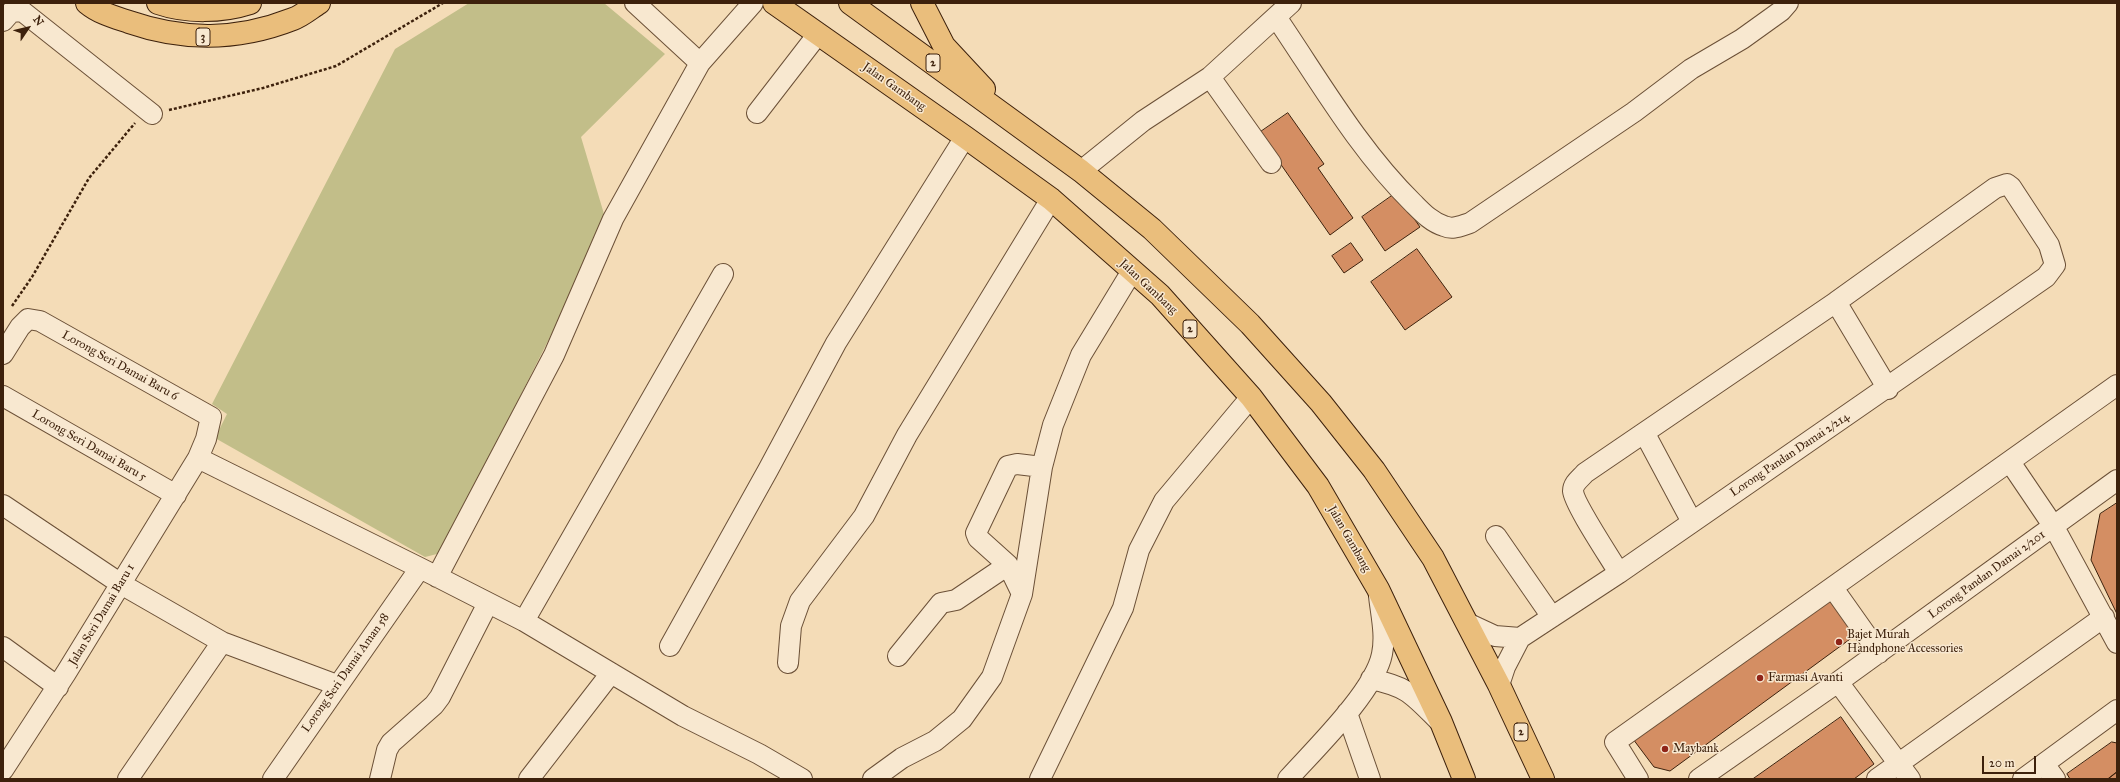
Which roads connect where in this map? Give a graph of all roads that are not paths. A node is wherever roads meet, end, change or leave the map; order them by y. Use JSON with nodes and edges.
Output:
{"nodes":[{"id":1,"x":87,"y":3,"type":"edge"},
{"id":2,"x":158,"y":3,"type":"edge"},
{"id":3,"x":250,"y":3,"type":"edge"},
{"id":4,"x":319,"y":3,"type":"edge"},
{"id":5,"x":635,"y":3,"type":"edge"},
{"id":6,"x":753,"y":3,"type":"edge"},
{"id":7,"x":774,"y":3,"type":"edge"},
{"id":8,"x":850,"y":3,"type":"edge"},
{"id":9,"x":922,"y":3,"type":"edge"},
{"id":10,"x":1291,"y":3,"type":"edge"},
{"id":11,"x":1788,"y":3,"type":"edge"},
{"id":12,"x":1276,"y":17,"type":"junction"},
{"id":13,"x":3,"y":20,"type":"edge"},
{"id":14,"x":818,"y":34,"type":"junction"},
{"id":15,"x":700,"y":63,"type":"junction"},
{"id":16,"x":1210,"y":78,"type":"junction"},
{"id":17,"x":757,"y":113,"type":"dead end"},
{"id":18,"x":152,"y":114,"type":"road end"},
{"id":19,"x":1016,"y":124,"type":"junction"},
{"id":20,"x":965,"y":137,"type":"junction"},
{"id":21,"x":1271,"y":163,"type":"dead end"},
{"id":22,"x":1081,"y":171,"type":"junction"},
{"id":23,"x":1050,"y":199,"type":"junction"},
{"id":24,"x":1132,"y":271,"type":"junction"},
{"id":25,"x":723,"y":274,"type":"dead end"},
{"id":26,"x":1836,"y":302,"type":"junction"},
{"id":27,"x":3,"y":354,"type":"edge"},
{"id":28,"x":2117,"y":385,"type":"edge"},
{"id":29,"x":1888,"y":389,"type":"junction"},
{"id":30,"x":3,"y":396,"type":"edge"},
{"id":31,"x":1251,"y":397,"type":"junction"},
{"id":32,"x":1645,"y":434,"type":"junction"},
{"id":33,"x":198,"y":458,"type":"junction"},
{"id":34,"x":2010,"y":462,"type":"junction"},
{"id":35,"x":1042,"y":467,"type":"junction"},
{"id":36,"x":2117,"y":480,"type":"edge"},
{"id":37,"x":176,"y":495,"type":"junction"},
{"id":38,"x":3,"y":505,"type":"edge"},
{"id":39,"x":1692,"y":522,"type":"junction"},
{"id":40,"x":2054,"y":527,"type":"junction"},
{"id":41,"x":1496,"y":536,"type":"dead end"},
{"id":42,"x":1008,"y":565,"type":"junction"},
{"id":43,"x":429,"y":572,"type":"junction"},
{"id":44,"x":1619,"y":573,"type":"junction"},
{"id":45,"x":121,"y":584,"type":"junction"},
{"id":46,"x":1833,"y":588,"type":"junction"},
{"id":47,"x":1378,"y":589,"type":"junction"},
{"id":48,"x":1022,"y":594,"type":"junction"},
{"id":49,"x":488,"y":603,"type":"junction"},
{"id":50,"x":1552,"y":617,"type":"junction"},
{"id":51,"x":2104,"y":617,"type":"junction"},
{"id":52,"x":524,"y":621,"type":"junction"},
{"id":53,"x":1467,"y":623,"type":"junction"},
{"id":54,"x":1520,"y":638,"type":"junction"},
{"id":55,"x":222,"y":642,"type":"junction"},
{"id":56,"x":2117,"y":644,"type":"edge"},
{"id":57,"x":670,"y":646,"type":"dead end"},
{"id":58,"x":3,"y":647,"type":"edge"},
{"id":59,"x":1879,"y":653,"type":"junction"},
{"id":60,"x":898,"y":656,"type":"dead end"},
{"id":61,"x":788,"y":663,"type":"dead end"},
{"id":62,"x":611,"y":673,"type":"junction"},
{"id":63,"x":1372,"y":680,"type":"junction"},
{"id":64,"x":1838,"y":682,"type":"junction"},
{"id":65,"x":337,"y":685,"type":"junction"},
{"id":66,"x":1499,"y":685,"type":"junction"},
{"id":67,"x":58,"y":687,"type":"junction"},
{"id":68,"x":2117,"y":710,"type":"edge"},
{"id":69,"x":1347,"y":713,"type":"junction"},
{"id":70,"x":1441,"y":722,"type":"junction"},
{"id":71,"x":1899,"y":763,"type":"junction"},
{"id":72,"x":3,"y":770,"type":"edge"},
{"id":73,"x":2050,"y":771,"type":"edge"},
{"id":74,"x":128,"y":779,"type":"edge"},
{"id":75,"x":273,"y":779,"type":"edge"},
{"id":76,"x":380,"y":779,"type":"edge"},
{"id":77,"x":529,"y":779,"type":"edge"},
{"id":78,"x":802,"y":779,"type":"edge"},
{"id":79,"x":873,"y":779,"type":"edge"},
{"id":80,"x":1040,"y":779,"type":"edge"},
{"id":81,"x":1288,"y":779,"type":"edge"},
{"id":82,"x":1370,"y":779,"type":"edge"},
{"id":83,"x":1464,"y":779,"type":"edge"},
{"id":84,"x":1543,"y":779,"type":"edge"},
{"id":85,"x":1638,"y":779,"type":"edge"},
{"id":86,"x":1699,"y":779,"type":"edge"},
{"id":87,"x":1877,"y":779,"type":"edge"},
{"id":88,"x":1910,"y":779,"type":"edge"},
{"id":89,"x":2023,"y":779,"type":"edge"}],
"edges":[{"from":1,"to":4,"type":"highway","number":"3"},
{"from":2,"to":3,"type":"highway"},
{"from":5,"to":15,"type":"street"},
{"from":6,"to":15,"type":"street","name":"Lorong Seri Damai Aman 58"},
{"from":7,"to":14,"type":"highway","name":"Jalan Gambang","number":"2"},
{"from":8,"to":19,"type":"highway","number":"2"},
{"from":9,"to":19,"type":"highway"},
{"from":10,"to":12,"type":"street"},
{"from":11,"to":12,"type":"street"},
{"from":12,"to":16,"type":"street"},
{"from":13,"to":18,"type":"street"},
{"from":14,"to":17,"type":"street"},
{"from":14,"to":20,"type":"highway","name":"Jalan Gambang","number":"2"},
{"from":15,"to":43,"type":"street","name":"Lorong Seri Damai Aman 58"},
{"from":16,"to":21,"type":"street"},
{"from":16,"to":22,"type":"street"},
{"from":19,"to":22,"type":"highway","number":"2"},
{"from":20,"to":23,"type":"highway","name":"Jalan Gambang","number":"2"},
{"from":20,"to":57,"type":"street"},
{"from":22,"to":53,"type":"highway","number":"2"},
{"from":23,"to":24,"type":"highway","name":"Jalan Gambang","number":"2"},
{"from":23,"to":61,"type":"street"},
{"from":24,"to":31,"type":"highway","name":"Jalan Gambang","number":"2"},
{"from":24,"to":35,"type":"street"},
{"from":25,"to":52,"type":"street"},
{"from":26,"to":29,"type":"street"},
{"from":26,"to":29,"type":"street","name":"Lorong Pandan Damai 2/214"},
{"from":26,"to":32,"type":"street"},
{"from":27,"to":33,"type":"street","name":"Lorong Seri Damai Baru 6"},
{"from":28,"to":34,"type":"street"},
{"from":29,"to":39,"type":"street","name":"Lorong Pandan Damai 2/214"},
{"from":30,"to":37,"type":"street","name":"Lorong Seri Damai Baru 5"},
{"from":31,"to":47,"type":"highway","name":"Jalan Gambang","number":"2"},
{"from":31,"to":80,"type":"street"},
{"from":32,"to":39,"type":"street"},
{"from":32,"to":44,"type":"street"},
{"from":33,"to":37,"type":"street","name":"Jalan Seri Damai Baru 1"},
{"from":33,"to":43,"type":"street"},
{"from":34,"to":40,"type":"street"},
{"from":34,"to":46,"type":"street"},
{"from":35,"to":42,"type":"street"},
{"from":35,"to":48,"type":"street"},
{"from":36,"to":40,"type":"street","name":"Lorong Pandan Damai 2/201"},
{"from":37,"to":45,"type":"street","name":"Jalan Seri Damai Baru 1"},
{"from":38,"to":45,"type":"street"},
{"from":39,"to":44,"type":"street","name":"Lorong Pandan Damai 2/214"},
{"from":40,"to":51,"type":"street"},
{"from":40,"to":59,"type":"street","name":"Lorong Pandan Damai 2/201"},
{"from":41,"to":50,"type":"street"},
{"from":42,"to":48,"type":"street"},
{"from":42,"to":60,"type":"street"},
{"from":43,"to":49,"type":"street"},
{"from":43,"to":65,"type":"street","name":"Lorong Seri Damai Aman 58"},
{"from":44,"to":50,"type":"street","name":"Lorong Pandan Damai 2/214"},
{"from":45,"to":55,"type":"street"},
{"from":45,"to":67,"type":"street","name":"Jalan Seri Damai Baru 1"},
{"from":46,"to":59,"type":"street"},
{"from":46,"to":85,"type":"street"},
{"from":47,"to":63,"type":"street"},
{"from":47,"to":70,"type":"highway","name":"Jalan Gambang","number":"2"},
{"from":48,"to":79,"type":"street"},
{"from":49,"to":52,"type":"street"},
{"from":49,"to":76,"type":"street"},
{"from":50,"to":54,"type":"street","name":"Lorong Pandan Damai 2/214"},
{"from":51,"to":56,"type":"street"},
{"from":51,"to":71,"type":"street"},
{"from":52,"to":62,"type":"street"},
{"from":53,"to":54,"type":"street"},
{"from":53,"to":66,"type":"highway","number":"2"},
{"from":54,"to":66,"type":"street"},
{"from":55,"to":65,"type":"street"},
{"from":55,"to":74,"type":"street"},
{"from":58,"to":67,"type":"street"},
{"from":59,"to":64,"type":"street","name":"Lorong Pandan Damai 2/201"},
{"from":62,"to":77,"type":"street"},
{"from":62,"to":78,"type":"street"},
{"from":63,"to":69,"type":"street"},
{"from":63,"to":70,"type":"street"},
{"from":64,"to":71,"type":"street"},
{"from":64,"to":86,"type":"street","name":"Lorong Pandan Damai 2/201"},
{"from":65,"to":75,"type":"street","name":"Lorong Seri Damai Aman 58"},
{"from":66,"to":84,"type":"highway","number":"2"},
{"from":67,"to":72,"type":"street","name":"Jalan Seri Damai Baru 1"},
{"from":68,"to":73,"type":"street"},
{"from":69,"to":81,"type":"street"},
{"from":69,"to":82,"type":"street"},
{"from":70,"to":83,"type":"highway","name":"Jalan Gambang","number":"2"},
{"from":71,"to":87,"type":"street"},
{"from":71,"to":88,"type":"street"},
{"from":73,"to":89,"type":"street"}]}
